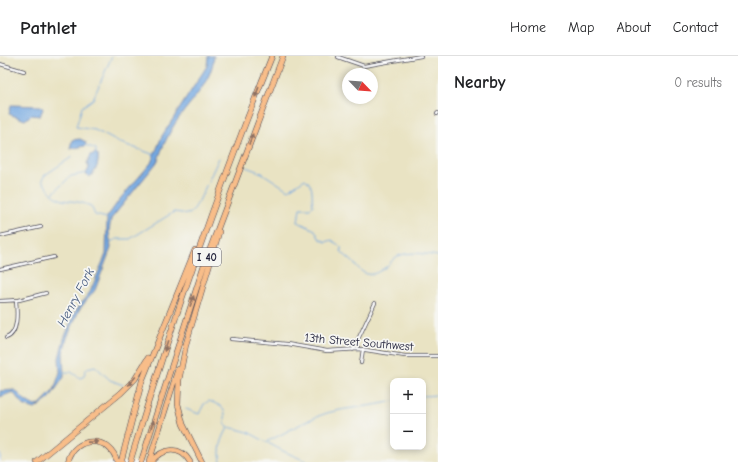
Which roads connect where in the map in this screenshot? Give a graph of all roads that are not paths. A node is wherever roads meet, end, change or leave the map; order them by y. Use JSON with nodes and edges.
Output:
{"nodes":[{"id":1,"x":272,"y":56,"type":"edge"},
{"id":2,"x":283,"y":56,"type":"edge"},
{"id":3,"x":421,"y":56,"type":"edge"},
{"id":4,"x":338,"y":57,"type":"edge"},
{"id":5,"x":0,"y":64,"type":"edge"},
{"id":6,"x":24,"y":72,"type":"dead end"},
{"id":7,"x":243,"y":160,"type":"junction"},
{"id":8,"x":208,"y":224,"type":"junction"},
{"id":9,"x":41,"y":227,"type":"dead end"},
{"id":10,"x":0,"y":236,"type":"edge"},
{"id":11,"x":54,"y":257,"type":"dead end"},
{"id":12,"x":0,"y":269,"type":"edge"},
{"id":13,"x":46,"y":293,"type":"dead end"},
{"id":14,"x":16,"y":300,"type":"junction"},
{"id":15,"x":0,"y":301,"type":"edge"},
{"id":16,"x":375,"y":303,"type":"dead end"},
{"id":17,"x":159,"y":336,"type":"junction"},
{"id":18,"x":6,"y":338,"type":"dead end"},
{"id":19,"x":231,"y":338,"type":"dead end"},
{"id":20,"x":186,"y":344,"type":"junction"},
{"id":21,"x":364,"y":349,"type":"junction"},
{"id":22,"x":354,"y":350,"type":"junction"},
{"id":23,"x":438,"y":356,"type":"edge"},
{"id":24,"x":361,"y":363,"type":"dead end"},
{"id":25,"x":37,"y":462,"type":"edge"},
{"id":26,"x":68,"y":462,"type":"edge"},
{"id":27,"x":117,"y":462,"type":"edge"},
{"id":28,"x":121,"y":462,"type":"edge"},
{"id":29,"x":130,"y":462,"type":"edge"},
{"id":30,"x":141,"y":462,"type":"edge"},
{"id":31,"x":150,"y":462,"type":"edge"},
{"id":32,"x":190,"y":462,"type":"edge"},
{"id":33,"x":202,"y":462,"type":"edge"}],
"edges":[{"from":1,"to":8,"type":"highway","number":"I 40","one_way":true},
{"from":7,"to":2,"type":"highway","number":"I 40","one_way":true},
{"from":3,"to":4,"type":"street"},
{"from":5,"to":6,"type":"street"},
{"from":7,"to":20,"type":"highway"},
{"from":30,"to":7,"type":"highway","number":"I 40","one_way":true},
{"from":8,"to":17,"type":"highway"},
{"from":8,"to":29,"type":"highway","number":"I 40","one_way":true},
{"from":9,"to":10,"type":"street"},
{"from":11,"to":12,"type":"street"},
{"from":13,"to":14,"type":"street"},
{"from":14,"to":15,"type":"street"},
{"from":14,"to":18,"type":"street"},
{"from":16,"to":22,"type":"street"},
{"from":17,"to":25,"type":"highway","one_way":true},
{"from":17,"to":28,"type":"highway"},
{"from":19,"to":22,"type":"street","name":"13th Street Southwest"},
{"from":20,"to":31,"type":"highway"},
{"from":20,"to":33,"type":"highway"},
{"from":21,"to":22,"type":"street","name":"13th Street Southwest"},
{"from":21,"to":23,"type":"street","name":"13th Street Southwest"},
{"from":21,"to":24,"type":"street"},
{"from":26,"to":27,"type":"highway","one_way":true},
{"from":31,"to":32,"type":"highway"}]}
